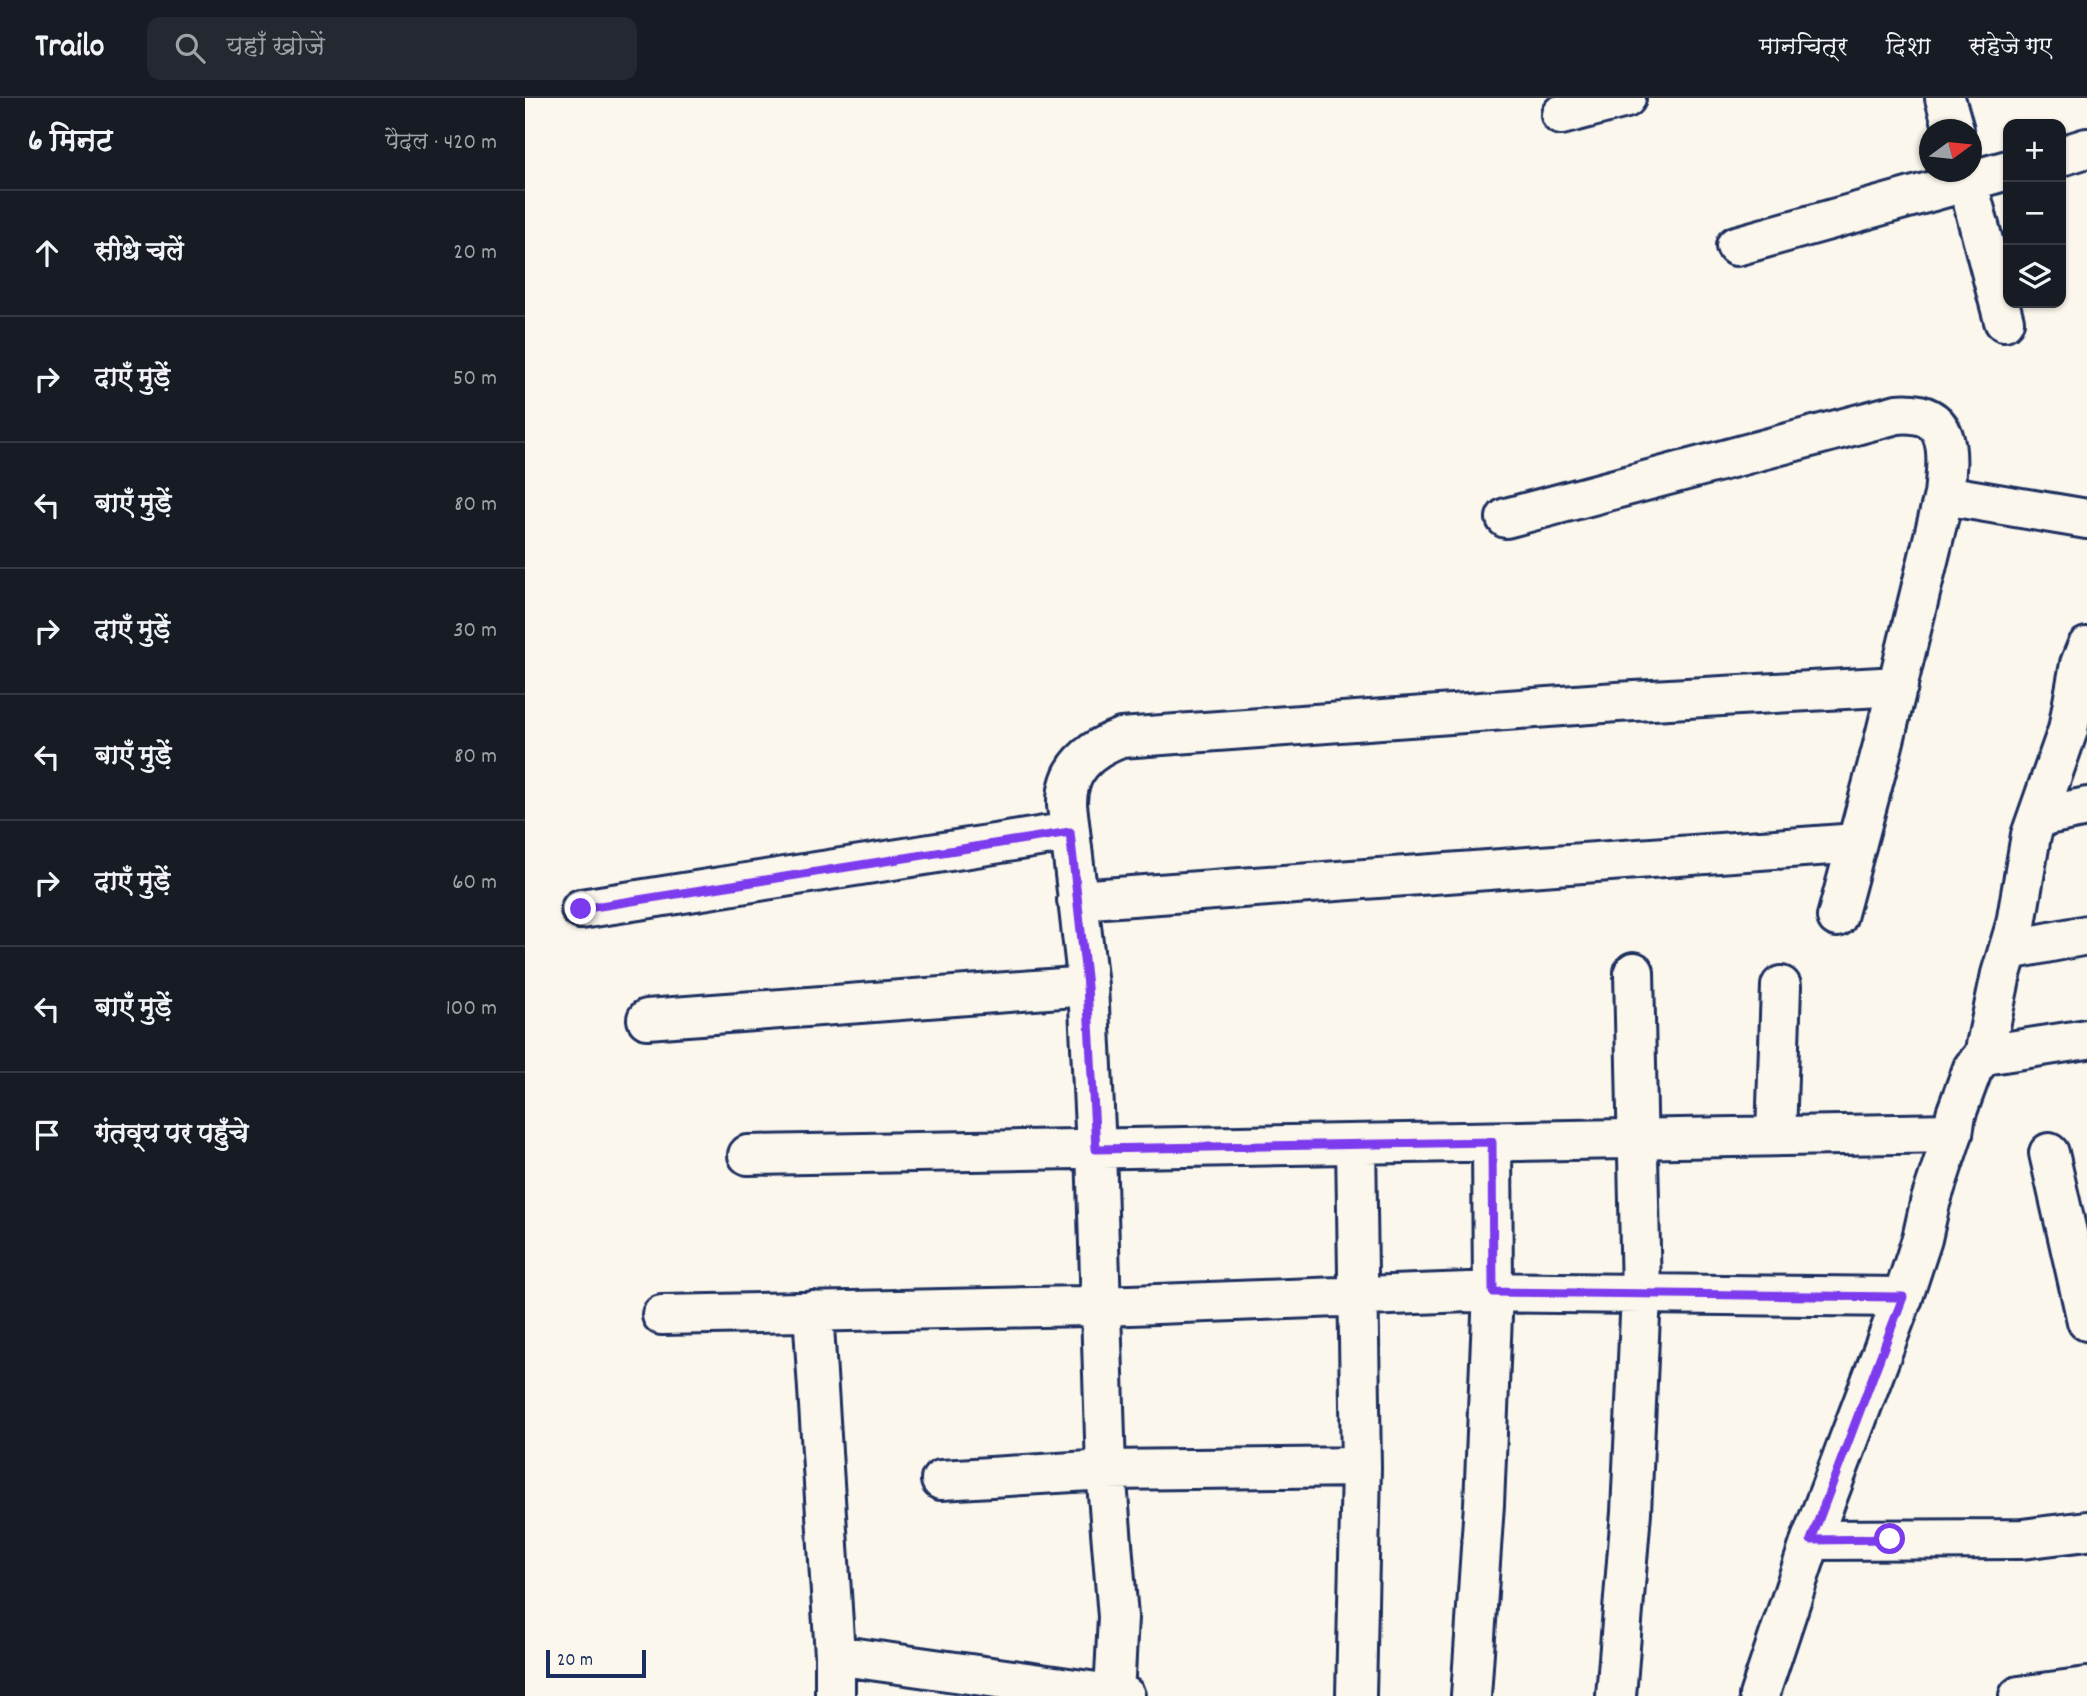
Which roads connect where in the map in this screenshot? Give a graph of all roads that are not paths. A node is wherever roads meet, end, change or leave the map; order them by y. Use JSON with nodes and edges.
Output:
{"nodes":[{"id":1,"x":1626,"y":98,"type":"edge"},
{"id":2,"x":1945,"y":98,"type":"edge"},
{"id":3,"x":1561,"y":116,"type":"dead end"},
{"id":4,"x":1951,"y":119,"type":"edge"},
{"id":5,"x":2087,"y":148,"type":"edge"},
{"id":6,"x":2066,"y":154,"type":"edge"},
{"id":7,"x":2003,"y":171,"type":"edge"},
{"id":8,"x":1982,"y":174,"type":"edge"},
{"id":9,"x":1947,"y":182,"type":"edge"},
{"id":10,"x":1969,"y":182,"type":"edge"},
{"id":11,"x":1736,"y":246,"type":"dead end"},
{"id":12,"x":2004,"y":321,"type":"dead end"},
{"id":13,"x":1944,"y":495,"type":"junction"},
{"id":14,"x":1506,"y":517,"type":"dead end"},
{"id":15,"x":2087,"y":519,"type":"edge"},
{"id":16,"x":2087,"y":647,"type":"edge"},
{"id":17,"x":2082,"y":685,"type":"edge"},
{"id":18,"x":1898,"y":686,"type":"junction"},
{"id":19,"x":2087,"y":807,"type":"edge"},
{"id":20,"x":2038,"y":817,"type":"junction"},
{"id":21,"x":1070,"y":832,"type":"junction"},
{"id":22,"x":1857,"y":842,"type":"junction"},
{"id":23,"x":1077,"y":900,"type":"junction"},
{"id":24,"x":581,"y":909,"type":"dead end"},
{"id":25,"x":1837,"y":918,"type":"dead end"},
{"id":26,"x":2087,"y":935,"type":"edge"},
{"id":27,"x":2009,"y":950,"type":"junction"},
{"id":28,"x":1634,"y":972,"type":"dead end"},
{"id":29,"x":1087,"y":986,"type":"junction"},
{"id":30,"x":1781,"y":986,"type":"dead end"},
{"id":31,"x":647,"y":1019,"type":"dead end"},
{"id":32,"x":2087,"y":1039,"type":"edge"},
{"id":33,"x":1984,"y":1055,"type":"junction"},
{"id":34,"x":1953,"y":1133,"type":"junction"},
{"id":35,"x":1776,"y":1136,"type":"junction"},
{"id":36,"x":1638,"y":1139,"type":"junction"},
{"id":37,"x":1492,"y":1142,"type":"junction"},
{"id":38,"x":1356,"y":1144,"type":"junction"},
{"id":39,"x":1096,"y":1149,"type":"junction"},
{"id":40,"x":2049,"y":1153,"type":"dead end"},
{"id":41,"x":748,"y":1156,"type":"dead end"},
{"id":42,"x":1493,"y":1292,"type":"junction"},
{"id":43,"x":1641,"y":1294,"type":"junction"},
{"id":44,"x":1357,"y":1296,"type":"junction"},
{"id":45,"x":1903,"y":1297,"type":"junction"},
{"id":46,"x":1099,"y":1305,"type":"junction"},
{"id":47,"x":813,"y":1311,"type":"junction"},
{"id":48,"x":662,"y":1315,"type":"dead end"},
{"id":49,"x":2087,"y":1321,"type":"edge"},
{"id":50,"x":1361,"y":1467,"type":"junction"},
{"id":51,"x":1106,"y":1471,"type":"junction"},
{"id":52,"x":941,"y":1480,"type":"dead end"},
{"id":53,"x":2087,"y":1531,"type":"edge"},
{"id":54,"x":1811,"y":1540,"type":"junction"},
{"id":55,"x":835,"y":1655,"type":"junction"},
{"id":56,"x":2087,"y":1687,"type":"edge"},
{"id":57,"x":1044,"y":1690,"type":"edge"},
{"id":58,"x":1120,"y":1695,"type":"edge"},
{"id":59,"x":835,"y":1696,"type":"edge"},
{"id":60,"x":1356,"y":1696,"type":"edge"},
{"id":61,"x":1471,"y":1696,"type":"edge"},
{"id":62,"x":1616,"y":1696,"type":"edge"},
{"id":63,"x":1759,"y":1696,"type":"edge"},
{"id":64,"x":2019,"y":1696,"type":"edge"}],
"edges":[{"from":1,"to":3,"type":"street"},
{"from":2,"to":4,"type":"street"},
{"from":5,"to":6,"type":"street"},
{"from":7,"to":8,"type":"street"},
{"from":9,"to":11,"type":"street"},
{"from":10,"to":12,"type":"street"},
{"from":13,"to":14,"type":"street"},
{"from":13,"to":15,"type":"street"},
{"from":13,"to":18,"type":"street"},
{"from":16,"to":17,"type":"street"},
{"from":17,"to":20,"type":"street"},
{"from":18,"to":21,"type":"street"},
{"from":18,"to":22,"type":"street"},
{"from":19,"to":20,"type":"street"},
{"from":20,"to":27,"type":"street"},
{"from":21,"to":23,"type":"street"},
{"from":21,"to":24,"type":"street"},
{"from":22,"to":23,"type":"street"},
{"from":22,"to":25,"type":"street"},
{"from":23,"to":29,"type":"street"},
{"from":26,"to":27,"type":"street"},
{"from":27,"to":33,"type":"street"},
{"from":28,"to":36,"type":"street"},
{"from":29,"to":31,"type":"street"},
{"from":29,"to":39,"type":"street"},
{"from":30,"to":35,"type":"street"},
{"from":32,"to":33,"type":"street"},
{"from":33,"to":34,"type":"street"},
{"from":34,"to":35,"type":"street"},
{"from":34,"to":45,"type":"street"},
{"from":35,"to":36,"type":"street"},
{"from":36,"to":37,"type":"street"},
{"from":36,"to":43,"type":"street"},
{"from":37,"to":38,"type":"street"},
{"from":37,"to":42,"type":"street"},
{"from":38,"to":39,"type":"street"},
{"from":38,"to":44,"type":"street"},
{"from":39,"to":41,"type":"street"},
{"from":39,"to":46,"type":"street"},
{"from":40,"to":49,"type":"street"},
{"from":42,"to":43,"type":"street"},
{"from":42,"to":44,"type":"street"},
{"from":42,"to":61,"type":"street"},
{"from":43,"to":45,"type":"street"},
{"from":43,"to":62,"type":"street"},
{"from":44,"to":46,"type":"street"},
{"from":44,"to":50,"type":"street"},
{"from":45,"to":54,"type":"street"},
{"from":46,"to":47,"type":"street"},
{"from":46,"to":51,"type":"street"},
{"from":47,"to":48,"type":"street"},
{"from":47,"to":55,"type":"street"},
{"from":50,"to":51,"type":"street"},
{"from":50,"to":60,"type":"street"},
{"from":51,"to":52,"type":"street"},
{"from":51,"to":58,"type":"street"},
{"from":53,"to":54,"type":"street"},
{"from":54,"to":63,"type":"street"},
{"from":55,"to":57,"type":"street"},
{"from":55,"to":59,"type":"street"},
{"from":56,"to":64,"type":"street"},
{"from":57,"to":58,"type":"street"}]}
